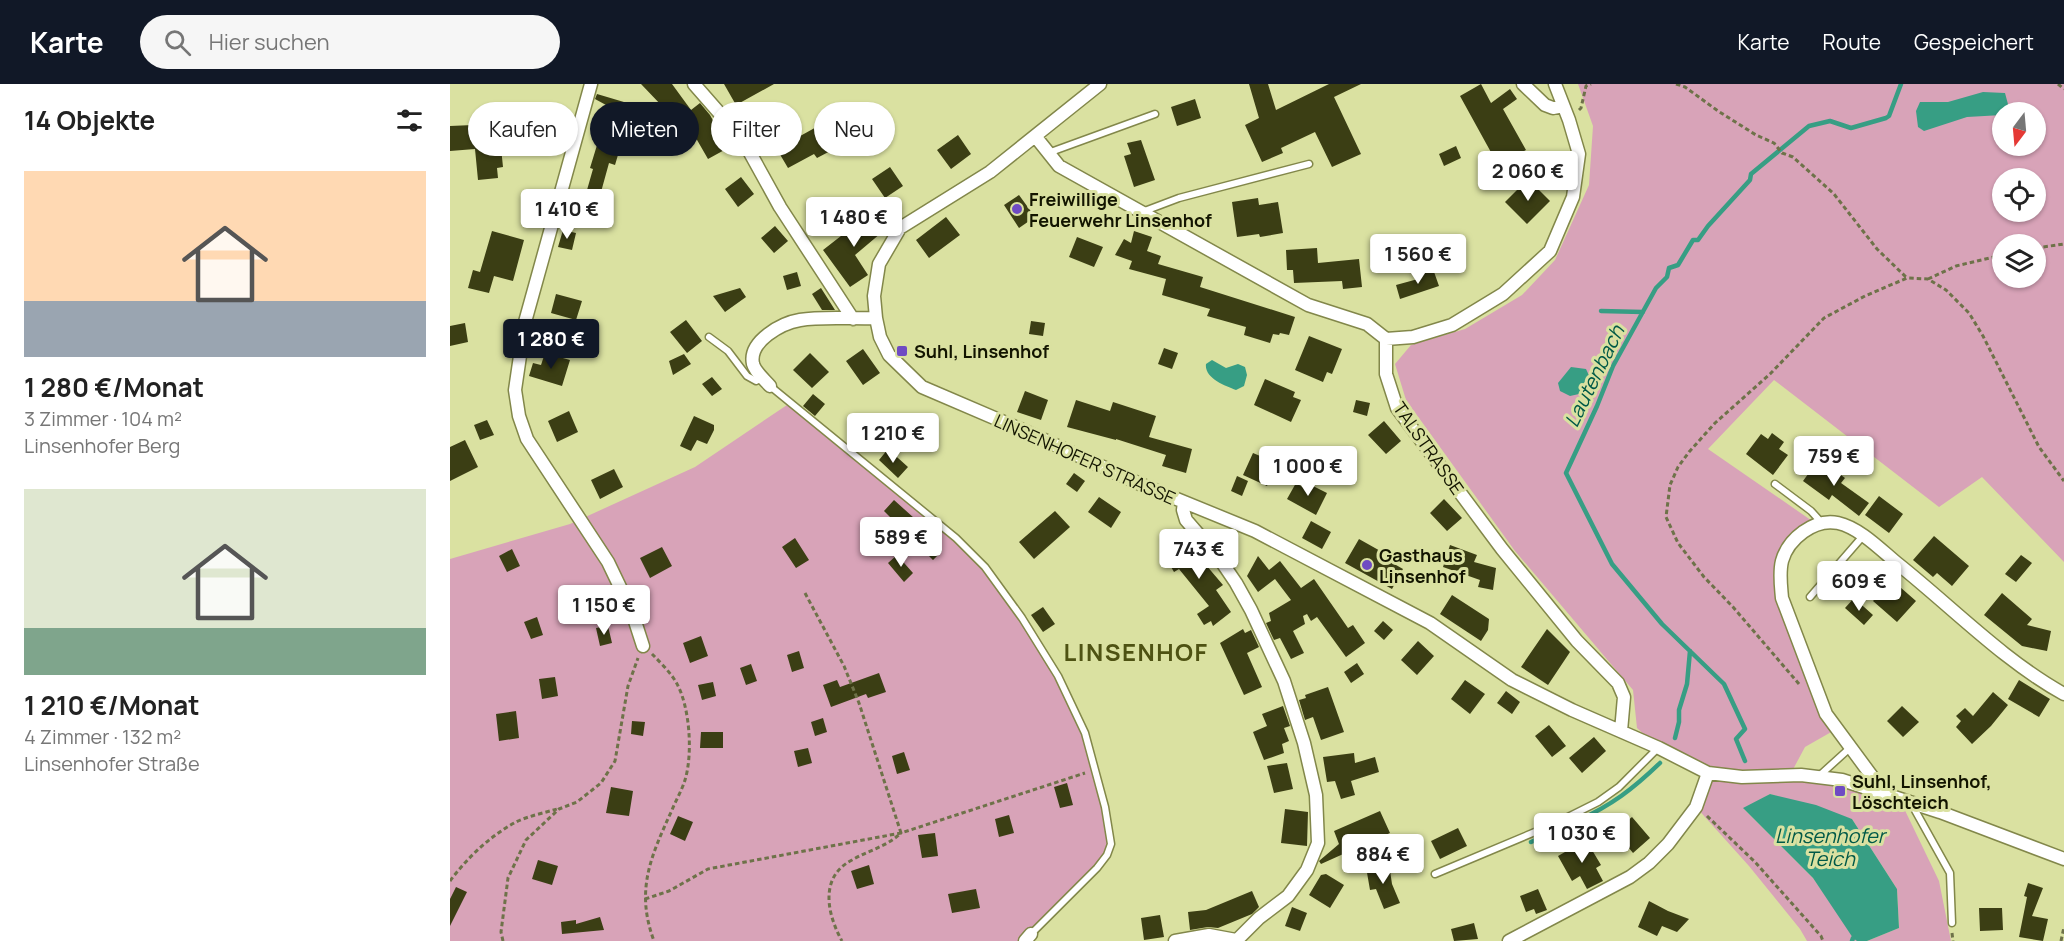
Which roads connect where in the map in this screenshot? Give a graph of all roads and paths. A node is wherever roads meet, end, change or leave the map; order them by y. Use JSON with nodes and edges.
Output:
{"nodes":[{"id":1,"x":591,"y":84,"type":"edge"},
{"id":2,"x":694,"y":84,"type":"edge"},
{"id":3,"x":1100,"y":84,"type":"edge"},
{"id":4,"x":1523,"y":84,"type":"edge"},
{"id":5,"x":1555,"y":84,"type":"edge"},
{"id":6,"x":1591,"y":84,"type":"edge"},
{"id":7,"x":1676,"y":84,"type":"edge"},
{"id":8,"x":2058,"y":84,"type":"edge"},
{"id":9,"x":2064,"y":89,"type":"edge"},
{"id":10,"x":1566,"y":111,"type":"junction"},
{"id":11,"x":1155,"y":114,"type":"dead end"},
{"id":12,"x":1035,"y":136,"type":"junction"},
{"id":13,"x":1048,"y":153,"type":"junction"},
{"id":14,"x":1309,"y":164,"type":"dead end"},
{"id":15,"x":1142,"y":212,"type":"junction"},
{"id":16,"x":2064,"y":244,"type":"edge"},
{"id":17,"x":2046,"y":247,"type":"edge"},
{"id":18,"x":1992,"y":257,"type":"edge"},
{"id":19,"x":1907,"y":278,"type":"junction"},
{"id":20,"x":1928,"y":279,"type":"junction"},
{"id":21,"x":876,"y":318,"type":"junction"},
{"id":22,"x":853,"y":319,"type":"junction"},
{"id":23,"x":709,"y":337,"type":"dead end"},
{"id":24,"x":1386,"y":339,"type":"junction"},
{"id":25,"x":767,"y":382,"type":"junction"},
{"id":26,"x":2064,"y":481,"type":"edge"},
{"id":27,"x":1775,"y":484,"type":"dead end"},
{"id":28,"x":1184,"y":502,"type":"junction"},
{"id":29,"x":1821,"y":523,"type":"junction"},
{"id":30,"x":1863,"y":536,"type":"junction"},
{"id":31,"x":805,"y":593,"type":"dead end"},
{"id":32,"x":1810,"y":597,"type":"dead end"},
{"id":33,"x":643,"y":646,"type":"junction"},
{"id":34,"x":1804,"y":689,"type":"dead end"},
{"id":35,"x":2064,"y":694,"type":"edge"},
{"id":36,"x":1621,"y":731,"type":"junction"},
{"id":37,"x":1851,"y":747,"type":"junction"},
{"id":38,"x":1659,"y":748,"type":"junction"},
{"id":39,"x":1095,"y":770,"type":"junction"},
{"id":40,"x":1708,"y":773,"type":"junction"},
{"id":41,"x":1818,"y":777,"type":"junction"},
{"id":42,"x":1885,"y":794,"type":"junction"},
{"id":43,"x":1911,"y":802,"type":"junction"},
{"id":44,"x":1696,"y":807,"type":"junction"},
{"id":45,"x":559,"y":809,"type":"junction"},
{"id":46,"x":901,"y":833,"type":"junction"},
{"id":47,"x":2064,"y":859,"type":"edge"},
{"id":48,"x":1435,"y":874,"type":"dead end"},
{"id":49,"x":450,"y":881,"type":"edge"},
{"id":50,"x":645,"y":899,"type":"junction"},
{"id":51,"x":1952,"y":923,"type":"dead end"},
{"id":52,"x":2064,"y":927,"type":"edge"},
{"id":53,"x":1028,"y":937,"type":"edge"},
{"id":54,"x":1175,"y":940,"type":"edge"},
{"id":55,"x":1236,"y":940,"type":"edge"},
{"id":56,"x":503,"y":941,"type":"edge"},
{"id":57,"x":654,"y":941,"type":"edge"},
{"id":58,"x":842,"y":941,"type":"edge"},
{"id":59,"x":1509,"y":941,"type":"edge"},
{"id":60,"x":1823,"y":941,"type":"edge"},
{"id":61,"x":2061,"y":941,"type":"edge"}],
"edges":[{"from":1,"to":33,"type":"street"},
{"from":2,"to":22,"type":"street"},
{"from":3,"to":12,"type":"street","name":"LINSENHOFER STRASSE"},
{"from":4,"to":10,"type":"street"},
{"from":5,"to":10,"type":"street"},
{"from":6,"to":10,"type":"path"},
{"from":7,"to":19,"type":"path"},
{"from":8,"to":9,"type":"path"},
{"from":10,"to":24,"type":"street"},
{"from":11,"to":13,"type":"lane"},
{"from":12,"to":13,"type":"street"},
{"from":12,"to":21,"type":"street","name":"LINSENHOFER STRASSE"},
{"from":13,"to":15,"type":"street"},
{"from":14,"to":15,"type":"lane"},
{"from":15,"to":24,"type":"street"},
{"from":16,"to":17,"type":"path"},
{"from":18,"to":20,"type":"path"},
{"from":19,"to":20,"type":"path"},
{"from":19,"to":34,"type":"path"},
{"from":20,"to":26,"type":"path"},
{"from":21,"to":22,"type":"street"},
{"from":21,"to":28,"type":"street","name":"LINSENHOFER STRASSE"},
{"from":22,"to":25,"type":"street"},
{"from":23,"to":25,"type":"lane"},
{"from":24,"to":36,"type":"street","name":"TALSTRASSE"},
{"from":25,"to":39,"type":"lane"},
{"from":27,"to":29,"type":"lane"},
{"from":28,"to":36,"type":"street","name":"LINSENHOFER STRASSE"},
{"from":28,"to":55,"type":"street"},
{"from":29,"to":30,"type":"street"},
{"from":29,"to":37,"type":"street"},
{"from":30,"to":32,"type":"lane"},
{"from":30,"to":35,"type":"street"},
{"from":31,"to":46,"type":"path"},
{"from":33,"to":45,"type":"path"},
{"from":33,"to":50,"type":"path"},
{"from":36,"to":38,"type":"street","name":"LINSENHOFER STRASSE"},
{"from":37,"to":41,"type":"lane"},
{"from":37,"to":42,"type":"street"},
{"from":38,"to":40,"type":"street","name":"LINSENHOFER STRASSE"},
{"from":38,"to":48,"type":"lane"},
{"from":39,"to":46,"type":"path"},
{"from":39,"to":53,"type":"lane"},
{"from":40,"to":41,"type":"street","name":"LINSENHOFER STRASSE"},
{"from":40,"to":44,"type":"street"},
{"from":41,"to":42,"type":"street","name":"LINSENHOFER STRASSE"},
{"from":42,"to":43,"type":"street","name":"LINSENHOFER STRASSE"},
{"from":43,"to":47,"type":"street","name":"LINSENHOFER STRASSE"},
{"from":43,"to":51,"type":"lane"},
{"from":44,"to":59,"type":"street"},
{"from":44,"to":60,"type":"path"},
{"from":45,"to":49,"type":"path"},
{"from":45,"to":56,"type":"path"},
{"from":46,"to":50,"type":"path"},
{"from":46,"to":58,"type":"path"},
{"from":50,"to":57,"type":"path"},
{"from":52,"to":61,"type":"path"},
{"from":54,"to":55,"type":"street"}]}
